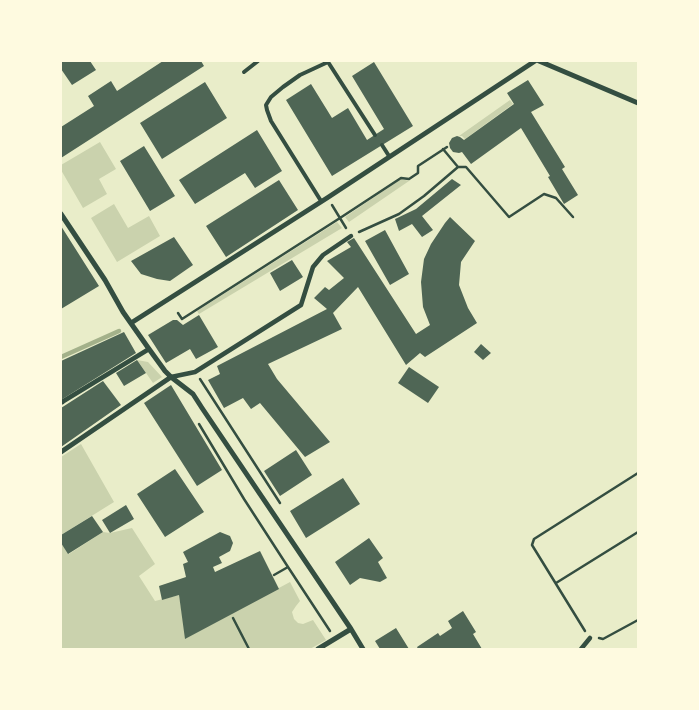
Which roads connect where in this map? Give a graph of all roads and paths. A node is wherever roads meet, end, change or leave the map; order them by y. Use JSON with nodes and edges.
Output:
{"nodes":[{"id":1,"x":258,"y":61,"type":"edge"},
{"id":2,"x":537,"y":61,"type":"edge"},
{"id":3,"x":244,"y":72,"type":"dead end"},
{"id":4,"x":638,"y":103,"type":"edge"},
{"id":5,"x":375,"y":135,"type":"dead end"},
{"id":6,"x":382,"y":145,"type":"dead end"},
{"id":7,"x":447,"y":147,"type":"dead end"},
{"id":8,"x":443,"y":149,"type":"junction"},
{"id":9,"x":389,"y":156,"type":"junction"},
{"id":10,"x":458,"y":167,"type":"junction"},
{"id":11,"x":327,"y":198,"type":"junction"},
{"id":12,"x":321,"y":201,"type":"junction"},
{"id":13,"x":61,"y":214,"type":"edge"},
{"id":14,"x":573,"y":217,"type":"dead end"},
{"id":15,"x":340,"y":218,"type":"junction"},
{"id":16,"x":351,"y":236,"type":"junction"},
{"id":17,"x":178,"y":313,"type":"dead end"},
{"id":18,"x":131,"y":323,"type":"junction"},
{"id":19,"x":148,"y":349,"type":"junction"},
{"id":20,"x":170,"y":377,"type":"junction"},
{"id":21,"x":61,"y":402,"type":"edge"},
{"id":22,"x":195,"y":418,"type":"dead end"},
{"id":23,"x":61,"y":452,"type":"edge"},
{"id":24,"x":638,"y":473,"type":"edge"},
{"id":25,"x":638,"y":532,"type":"edge"},
{"id":26,"x":288,"y":567,"type":"junction"},
{"id":27,"x":274,"y":575,"type":"dead end"},
{"id":28,"x":556,"y":583,"type":"junction"},
{"id":29,"x":233,"y":618,"type":"dead end"},
{"id":30,"x":638,"y":620,"type":"edge"},
{"id":31,"x":351,"y":629,"type":"junction"},
{"id":32,"x":590,"y":638,"type":"junction"},
{"id":33,"x":335,"y":639,"type":"junction"},
{"id":34,"x":249,"y":649,"type":"edge"},
{"id":35,"x":318,"y":649,"type":"edge"},
{"id":36,"x":363,"y":649,"type":"edge"},
{"id":37,"x":582,"y":649,"type":"edge"}],
"edges":[{"from":1,"to":3,"type":"lane"},
{"from":2,"to":4,"type":"street"},
{"from":2,"to":9,"type":"street"},
{"from":5,"to":12,"type":"lane"},
{"from":6,"to":9,"type":"lane"},
{"from":7,"to":8,"type":"path"},
{"from":8,"to":10,"type":"path"},
{"from":8,"to":15,"type":"path"},
{"from":9,"to":11,"type":"street"},
{"from":10,"to":14,"type":"path"},
{"from":10,"to":16,"type":"path"},
{"from":11,"to":12,"type":"street"},
{"from":11,"to":15,"type":"path"},
{"from":12,"to":18,"type":"street"},
{"from":13,"to":18,"type":"street"},
{"from":15,"to":16,"type":"path"},
{"from":15,"to":17,"type":"path"},
{"from":16,"to":20,"type":"street"},
{"from":18,"to":19,"type":"street"},
{"from":19,"to":20,"type":"street"},
{"from":19,"to":21,"type":"street"},
{"from":20,"to":23,"type":"street"},
{"from":20,"to":31,"type":"street"},
{"from":22,"to":26,"type":"path"},
{"from":24,"to":28,"type":"path"},
{"from":25,"to":28,"type":"path"},
{"from":26,"to":27,"type":"path"},
{"from":26,"to":33,"type":"path"},
{"from":28,"to":32,"type":"path"},
{"from":29,"to":34,"type":"path"},
{"from":30,"to":32,"type":"path"},
{"from":31,"to":33,"type":"street"},
{"from":31,"to":36,"type":"street"},
{"from":32,"to":37,"type":"street"},
{"from":33,"to":35,"type":"street"}]}
